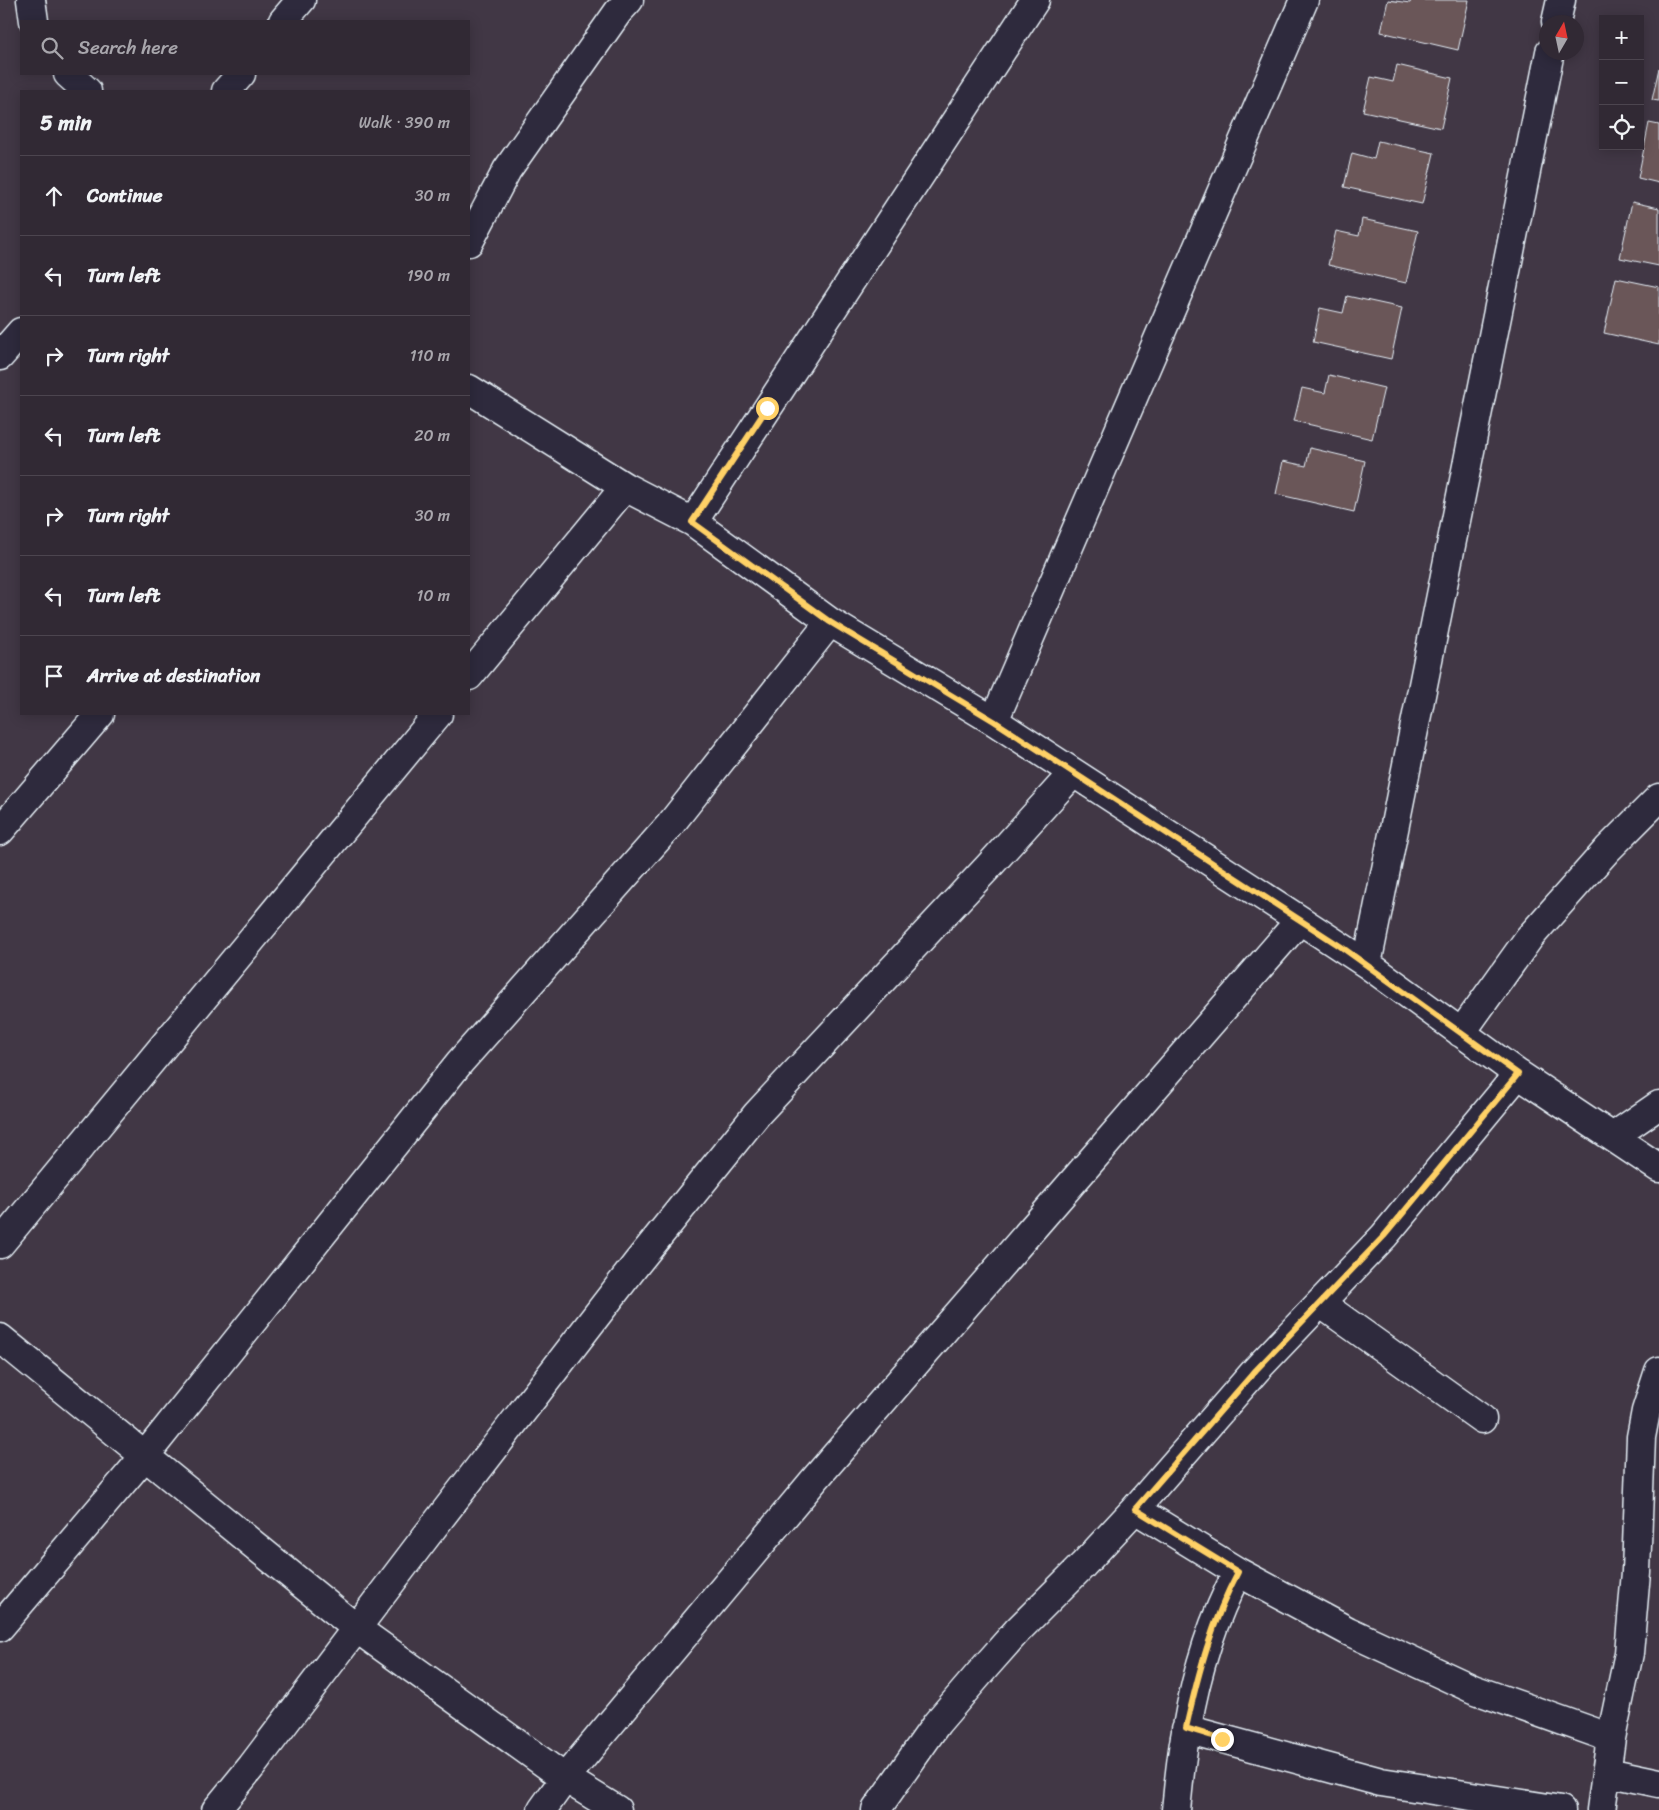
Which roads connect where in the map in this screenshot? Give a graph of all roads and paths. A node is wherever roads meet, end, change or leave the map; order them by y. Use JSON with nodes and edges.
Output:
{"nodes":[{"id":1,"x":31,"y":0,"type":"edge"},
{"id":2,"x":301,"y":0,"type":"edge"},
{"id":3,"x":1035,"y":0,"type":"edge"},
{"id":4,"x":1304,"y":0,"type":"edge"},
{"id":5,"x":1561,"y":0,"type":"edge"},
{"id":6,"x":617,"y":4,"type":"edge"},
{"id":7,"x":1558,"y":15,"type":"edge"},
{"id":8,"x":34,"y":20,"type":"edge"},
{"id":9,"x":285,"y":20,"type":"edge"},
{"id":10,"x":1548,"y":60,"type":"edge"},
{"id":11,"x":69,"y":75,"type":"edge"},
{"id":12,"x":240,"y":75,"type":"edge"},
{"id":13,"x":86,"y":90,"type":"edge"},
{"id":14,"x":227,"y":90,"type":"edge"},
{"id":15,"x":470,"y":240,"type":"edge"},
{"id":16,"x":20,"y":333,"type":"edge"},
{"id":17,"x":0,"y":356,"type":"edge"},
{"id":18,"x":470,"y":390,"type":"edge"},
{"id":19,"x":625,"y":487,"type":"junction"},
{"id":20,"x":692,"y":522,"type":"junction"},
{"id":21,"x":830,"y":622,"type":"junction"},
{"id":22,"x":470,"y":675,"type":"edge"},
{"id":23,"x":99,"y":715,"type":"edge"},
{"id":24,"x":437,"y":715,"type":"edge"},
{"id":25,"x":994,"y":721,"type":"junction"},
{"id":26,"x":1073,"y":773,"type":"junction"},
{"id":27,"x":1659,"y":798,"type":"edge"},
{"id":28,"x":0,"y":831,"type":"edge"},
{"id":29,"x":1300,"y":920,"type":"junction"},
{"id":30,"x":1367,"y":964,"type":"junction"},
{"id":31,"x":1461,"y":1033,"type":"junction"},
{"id":32,"x":1518,"y":1074,"type":"junction"},
{"id":33,"x":1659,"y":1105,"type":"edge"},
{"id":34,"x":1614,"y":1136,"type":"junction"},
{"id":35,"x":1659,"y":1168,"type":"edge"},
{"id":36,"x":0,"y":1244,"type":"edge"},
{"id":37,"x":1320,"y":1303,"type":"junction"},
{"id":38,"x":0,"y":1338,"type":"edge"},
{"id":39,"x":1659,"y":1371,"type":"edge"},
{"id":40,"x":1482,"y":1419,"type":"dead end"},
{"id":41,"x":144,"y":1457,"type":"junction"},
{"id":42,"x":1135,"y":1509,"type":"junction"},
{"id":43,"x":1238,"y":1572,"type":"junction"},
{"id":44,"x":0,"y":1628,"type":"edge"},
{"id":45,"x":356,"y":1628,"type":"junction"},
{"id":46,"x":1186,"y":1728,"type":"junction"},
{"id":47,"x":1611,"y":1738,"type":"junction"},
{"id":48,"x":1607,"y":1772,"type":"junction"},
{"id":49,"x":565,"y":1778,"type":"junction"},
{"id":50,"x":1659,"y":1783,"type":"edge"},
{"id":51,"x":216,"y":1810,"type":"edge"},
{"id":52,"x":542,"y":1810,"type":"edge"},
{"id":53,"x":617,"y":1810,"type":"edge"},
{"id":54,"x":876,"y":1810,"type":"edge"},
{"id":55,"x":1176,"y":1810,"type":"edge"},
{"id":56,"x":1561,"y":1810,"type":"edge"},
{"id":57,"x":1601,"y":1810,"type":"edge"}],
"edges":[{"from":1,"to":8,"type":"street"},
{"from":2,"to":9,"type":"street"},
{"from":3,"to":20,"type":"street"},
{"from":4,"to":25,"type":"street"},
{"from":5,"to":7,"type":"street"},
{"from":6,"to":15,"type":"street"},
{"from":10,"to":30,"type":"street"},
{"from":11,"to":13,"type":"street"},
{"from":12,"to":14,"type":"street"},
{"from":16,"to":17,"type":"street"},
{"from":18,"to":19,"type":"street"},
{"from":19,"to":20,"type":"street"},
{"from":19,"to":22,"type":"street"},
{"from":20,"to":21,"type":"street"},
{"from":21,"to":25,"type":"street"},
{"from":21,"to":41,"type":"street"},
{"from":23,"to":28,"type":"street"},
{"from":24,"to":36,"type":"street"},
{"from":25,"to":26,"type":"street"},
{"from":26,"to":29,"type":"street"},
{"from":26,"to":45,"type":"street"},
{"from":27,"to":31,"type":"street"},
{"from":29,"to":30,"type":"street"},
{"from":29,"to":49,"type":"street"},
{"from":30,"to":31,"type":"street"},
{"from":31,"to":32,"type":"street"},
{"from":32,"to":34,"type":"street"},
{"from":32,"to":37,"type":"street"},
{"from":33,"to":34,"type":"street"},
{"from":34,"to":35,"type":"street"},
{"from":37,"to":40,"type":"street"},
{"from":37,"to":42,"type":"street"},
{"from":38,"to":41,"type":"street"},
{"from":39,"to":47,"type":"street"},
{"from":41,"to":44,"type":"street"},
{"from":41,"to":45,"type":"street"},
{"from":42,"to":43,"type":"street"},
{"from":42,"to":54,"type":"street"},
{"from":43,"to":46,"type":"street"},
{"from":43,"to":47,"type":"street"},
{"from":45,"to":49,"type":"street"},
{"from":45,"to":51,"type":"street"},
{"from":46,"to":55,"type":"street"},
{"from":46,"to":56,"type":"street"},
{"from":47,"to":48,"type":"street"},
{"from":48,"to":50,"type":"street"},
{"from":48,"to":57,"type":"street"},
{"from":49,"to":52,"type":"street"},
{"from":49,"to":53,"type":"street"}]}
